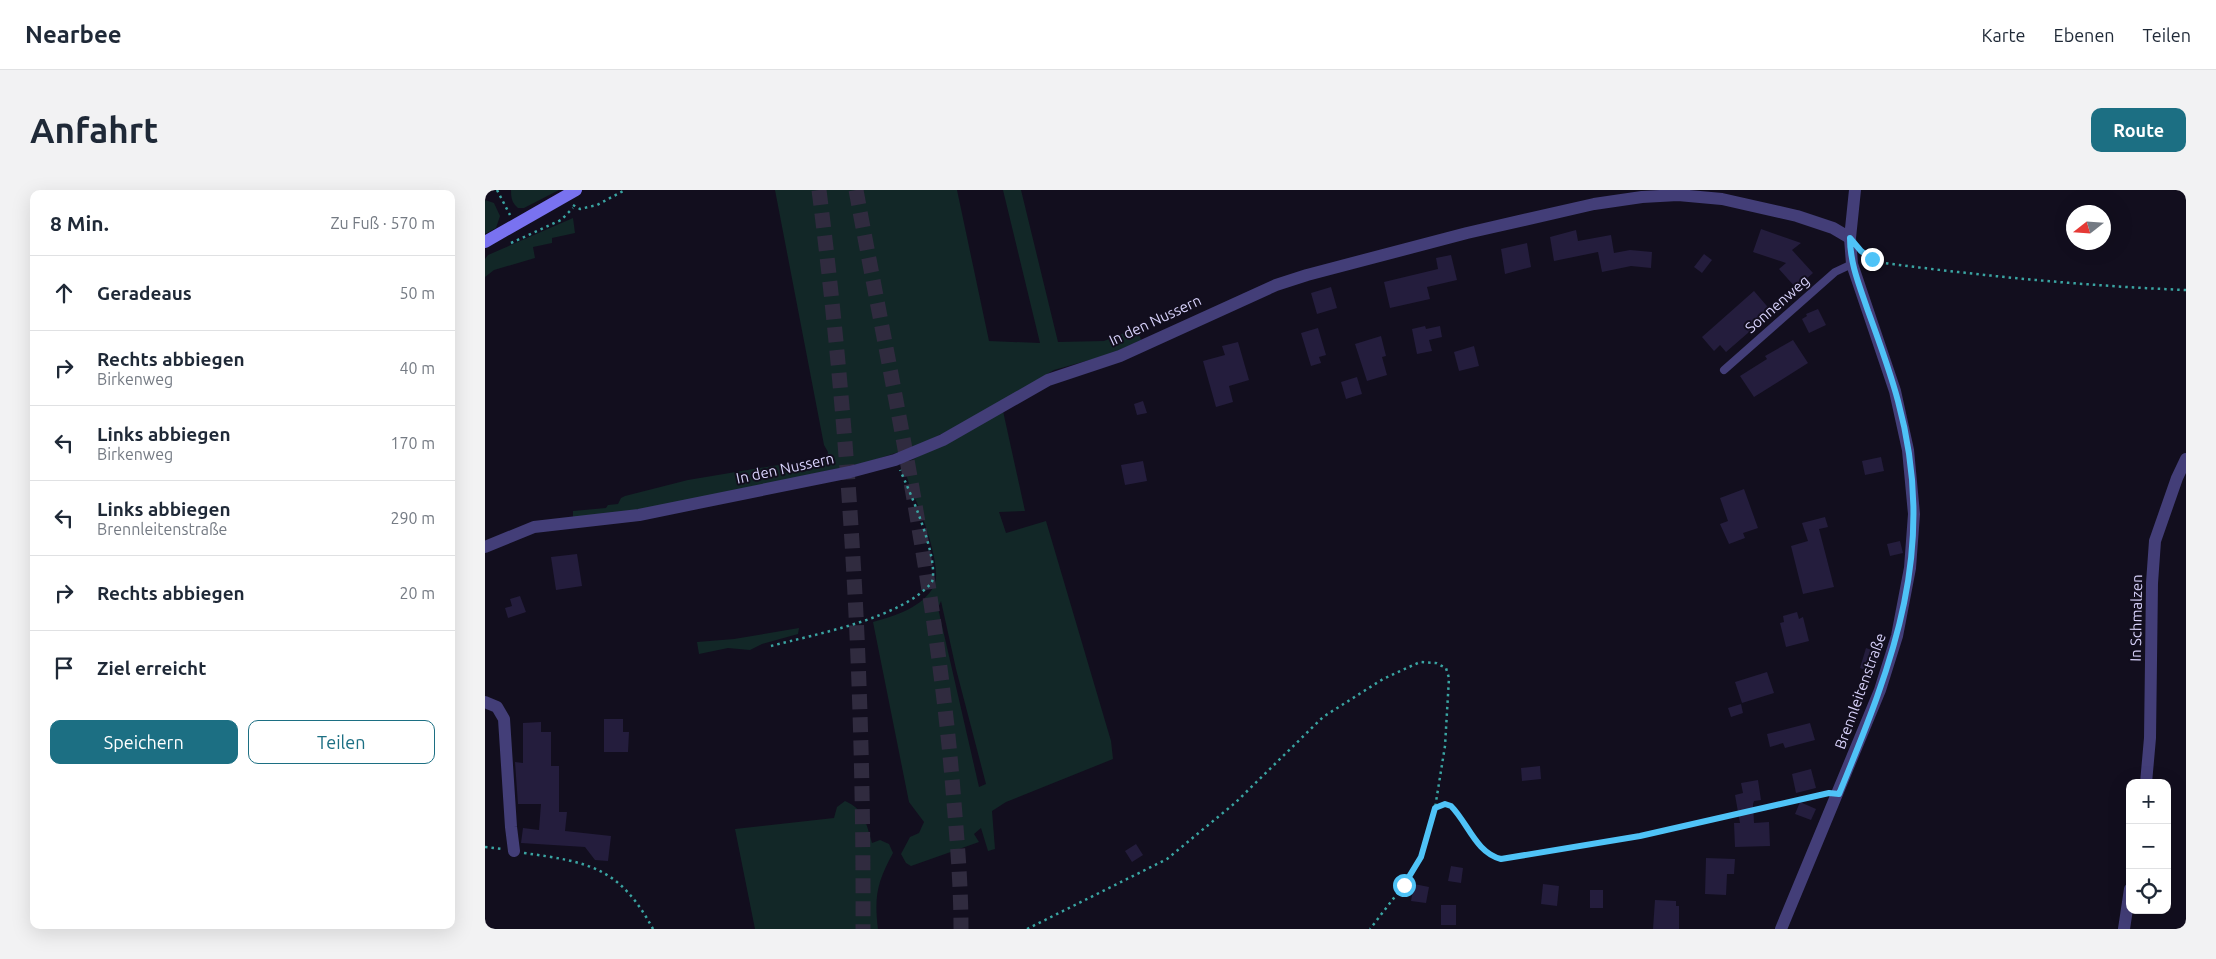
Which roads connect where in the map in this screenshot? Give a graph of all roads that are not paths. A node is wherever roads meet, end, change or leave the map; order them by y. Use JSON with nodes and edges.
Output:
{"nodes":[{"id":1,"x":1855,"y":190,"type":"edge"},
{"id":2,"x":572,"y":197,"type":"edge"},
{"id":3,"x":1850,"y":238,"type":"junction"},
{"id":4,"x":485,"y":242,"type":"edge"},
{"id":5,"x":1852,"y":264,"type":"junction"},
{"id":6,"x":1724,"y":370,"type":"dead end"},
{"id":7,"x":2186,"y":459,"type":"edge"},
{"id":8,"x":485,"y":547,"type":"edge"},
{"id":9,"x":485,"y":702,"type":"edge"},
{"id":10,"x":2146,"y":779,"type":"edge"},
{"id":11,"x":514,"y":852,"type":"road end"},
{"id":12,"x":2126,"y":914,"type":"edge"},
{"id":13,"x":1781,"y":929,"type":"edge"},
{"id":14,"x":2124,"y":929,"type":"edge"}],
"edges":[{"from":1,"to":3,"type":"street","name":"Brennleitenstraße"},
{"from":2,"to":4,"type":"street"},
{"from":3,"to":5,"type":"street","name":"Brennleitenstraße"},
{"from":3,"to":8,"type":"street","name":"In den Nussern"},
{"from":5,"to":6,"type":"lane","name":"Sonnenweg"},
{"from":5,"to":13,"type":"street","name":"Brennleitenstraße"},
{"from":7,"to":10,"type":"street","name":"In Schmalzen"},
{"from":9,"to":11,"type":"street"},
{"from":12,"to":14,"type":"street"}]}
